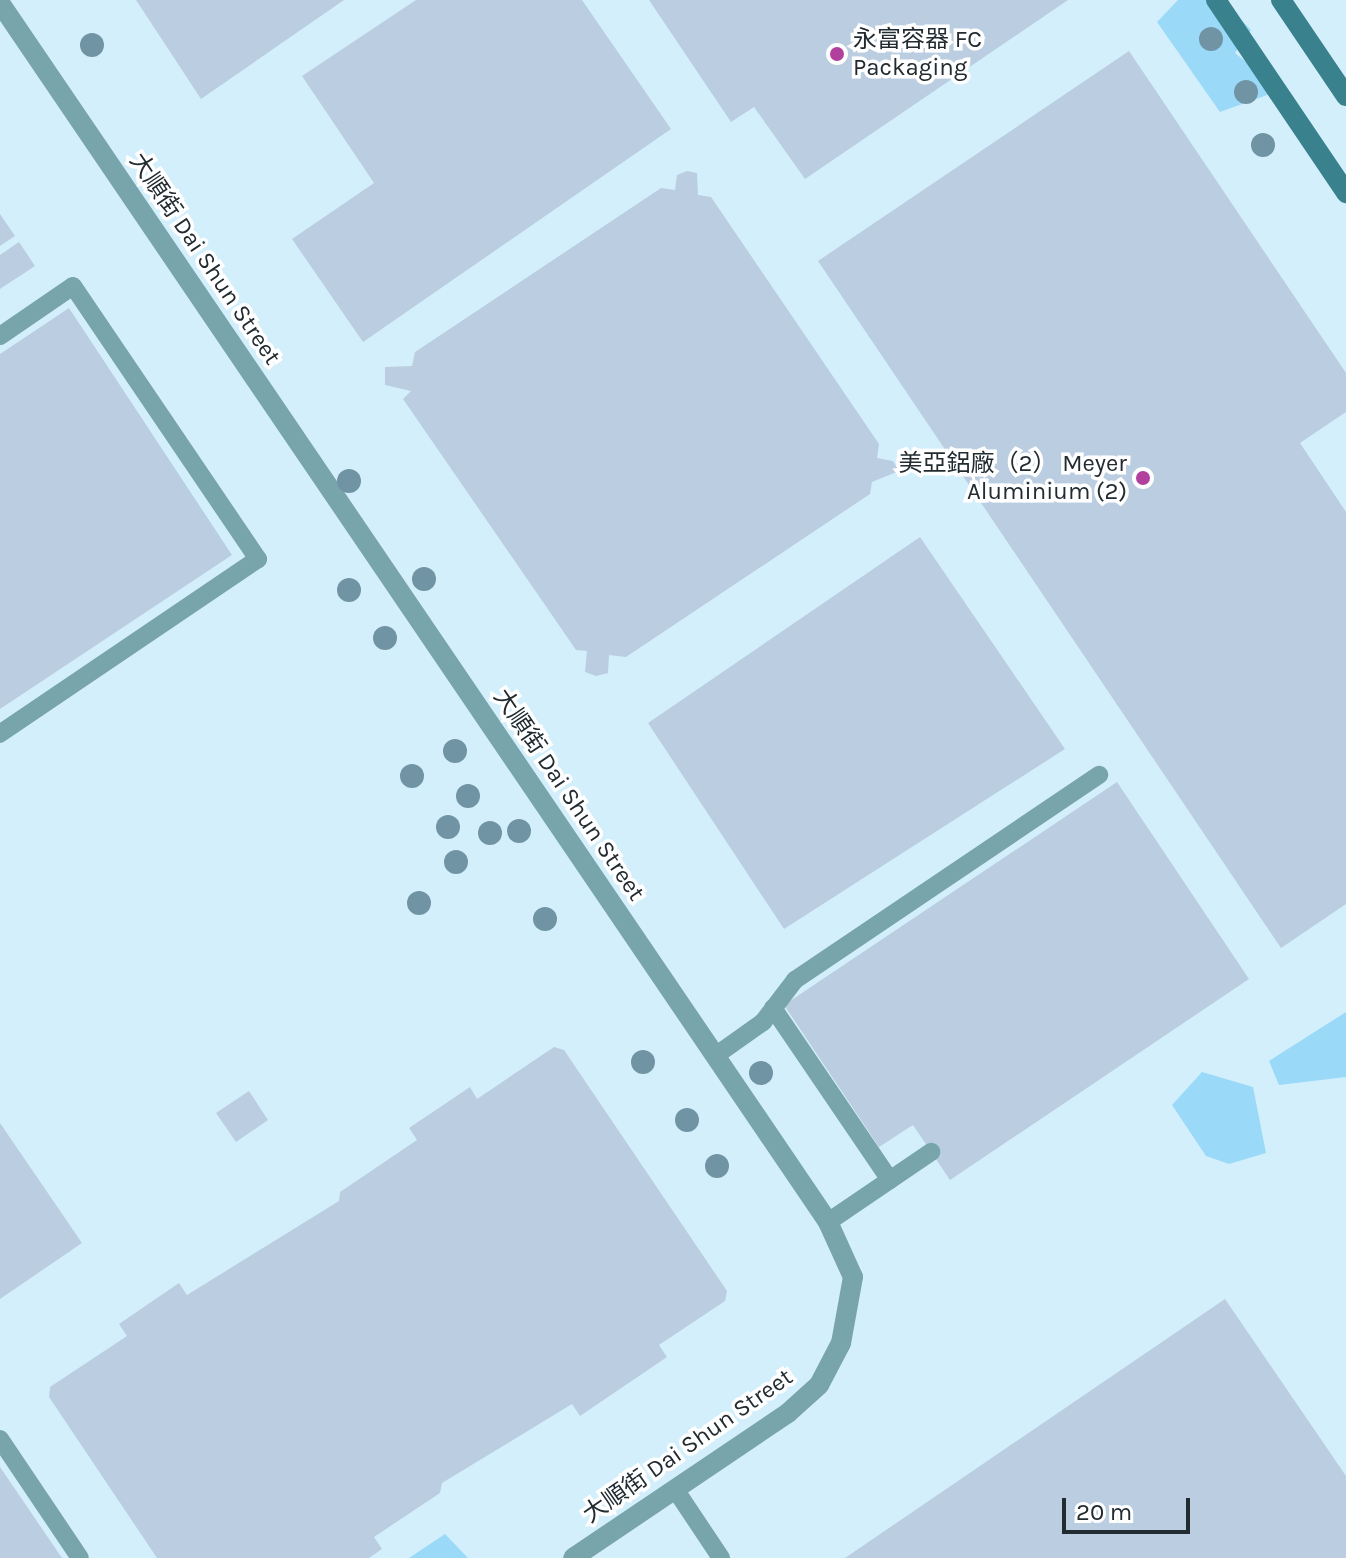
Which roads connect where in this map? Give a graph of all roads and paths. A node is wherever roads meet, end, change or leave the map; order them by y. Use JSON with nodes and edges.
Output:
{"nodes":[{"id":1,"x":1216,"y":0,"type":"edge"},
{"id":2,"x":1281,"y":0,"type":"edge"},
{"id":3,"x":0,"y":3,"type":"edge"},
{"id":4,"x":1346,"y":96,"type":"edge"},
{"id":5,"x":1346,"y":193,"type":"edge"},
{"id":6,"x":0,"y":336,"type":"edge"},
{"id":7,"x":0,"y":734,"type":"edge"},
{"id":8,"x":1099,"y":775,"type":"dead end"},
{"id":9,"x":773,"y":1008,"type":"junction"},
{"id":10,"x":715,"y":1056,"type":"junction"},
{"id":11,"x":931,"y":1152,"type":"dead end"},
{"id":12,"x":890,"y":1180,"type":"junction"},
{"id":13,"x":828,"y":1222,"type":"junction"},
{"id":14,"x":0,"y":1439,"type":"edge"},
{"id":15,"x":675,"y":1489,"type":"junction"},
{"id":16,"x":80,"y":1558,"type":"edge"},
{"id":17,"x":573,"y":1558,"type":"edge"},
{"id":18,"x":721,"y":1558,"type":"edge"}],
"edges":[{"from":1,"to":5,"type":"street"},
{"from":2,"to":4,"type":"street"},
{"from":3,"to":10,"type":"street","name":"大順街 Dai Shun Street"},
{"from":6,"to":7,"type":"lane"},
{"from":8,"to":9,"type":"lane"},
{"from":9,"to":10,"type":"lane"},
{"from":9,"to":12,"type":"lane"},
{"from":10,"to":13,"type":"street","name":"大順街 Dai Shun Street"},
{"from":11,"to":12,"type":"lane"},
{"from":12,"to":13,"type":"lane"},
{"from":13,"to":15,"type":"street","name":"大順街 Dai Shun Street"},
{"from":14,"to":16,"type":"lane"},
{"from":15,"to":17,"type":"street","name":"大順街 Dai Shun Street"},
{"from":15,"to":18,"type":"lane"}]}
